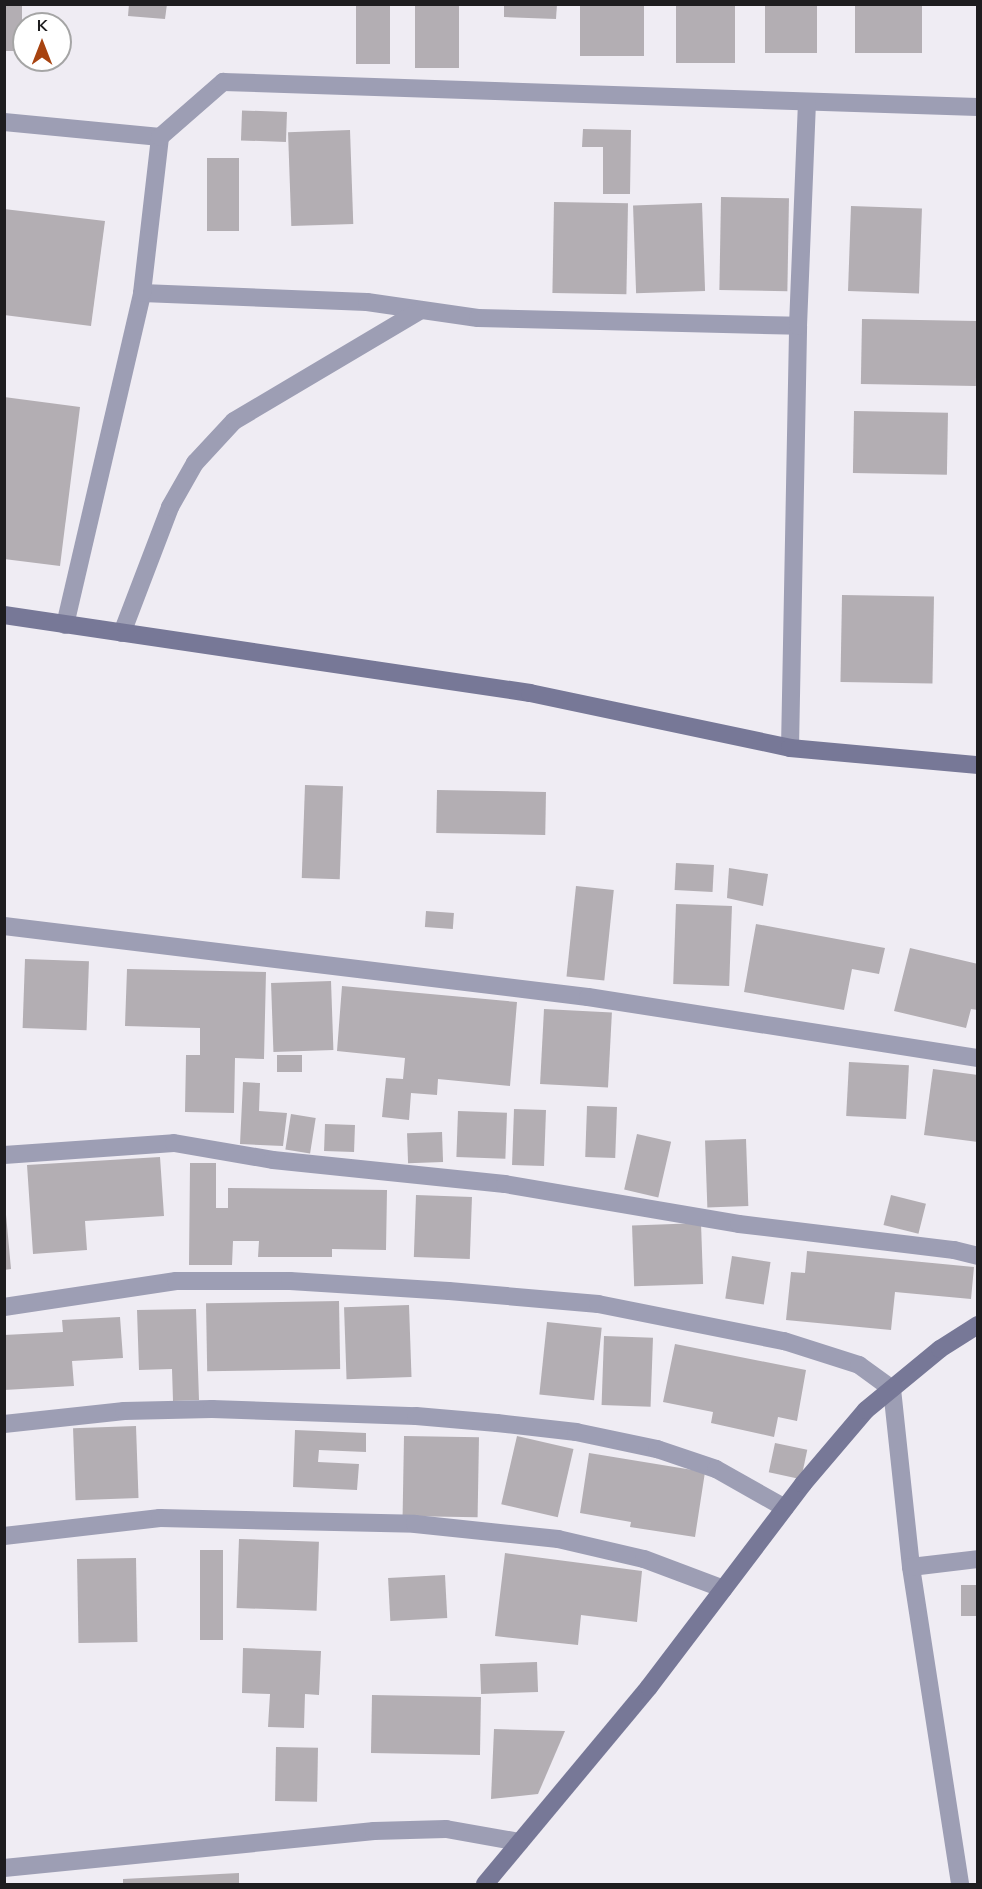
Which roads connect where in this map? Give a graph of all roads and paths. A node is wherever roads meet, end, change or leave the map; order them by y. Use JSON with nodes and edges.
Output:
{"nodes":[{"id":1,"x":807,"y":103,"type":"junction"},
{"id":2,"x":978,"y":107,"type":"edge"},
{"id":3,"x":4,"y":122,"type":"edge"},
{"id":4,"x":160,"y":137,"type":"junction"},
{"id":5,"x":142,"y":293,"type":"junction"},
{"id":6,"x":421,"y":310,"type":"junction"},
{"id":7,"x":798,"y":326,"type":"junction"},
{"id":8,"x":4,"y":615,"type":"edge"},
{"id":9,"x":65,"y":625,"type":"junction"},
{"id":10,"x":122,"y":633,"type":"junction"},
{"id":11,"x":790,"y":747,"type":"junction"},
{"id":12,"x":978,"y":765,"type":"edge"},
{"id":13,"x":4,"y":926,"type":"edge"},
{"id":14,"x":978,"y":1058,"type":"edge"},
{"id":15,"x":4,"y":1155,"type":"edge"},
{"id":16,"x":978,"y":1256,"type":"edge"},
{"id":17,"x":4,"y":1307,"type":"edge"},
{"id":18,"x":978,"y":1325,"type":"edge"},
{"id":19,"x":892,"y":1389,"type":"junction"},
{"id":20,"x":4,"y":1424,"type":"edge"},
{"id":21,"x":786,"y":1508,"type":"junction"},
{"id":22,"x":4,"y":1536,"type":"edge"},
{"id":23,"x":978,"y":1559,"type":"edge"},
{"id":24,"x":911,"y":1567,"type":"junction"},
{"id":25,"x":724,"y":1589,"type":"junction"},
{"id":26,"x":520,"y":1842,"type":"junction"},
{"id":27,"x":4,"y":1868,"type":"edge"},
{"id":28,"x":485,"y":1884,"type":"edge"},
{"id":29,"x":960,"y":1884,"type":"edge"}],
"edges":[{"from":1,"to":2,"type":"street"},
{"from":1,"to":4,"type":"street"},
{"from":1,"to":7,"type":"street"},
{"from":3,"to":4,"type":"street"},
{"from":4,"to":5,"type":"street"},
{"from":5,"to":6,"type":"street"},
{"from":5,"to":9,"type":"street"},
{"from":6,"to":7,"type":"street"},
{"from":6,"to":10,"type":"street"},
{"from":7,"to":11,"type":"street"},
{"from":8,"to":9,"type":"street"},
{"from":9,"to":10,"type":"street"},
{"from":10,"to":11,"type":"street"},
{"from":11,"to":12,"type":"street"},
{"from":13,"to":14,"type":"street"},
{"from":15,"to":16,"type":"street"},
{"from":17,"to":19,"type":"street"},
{"from":18,"to":19,"type":"street"},
{"from":19,"to":21,"type":"street"},
{"from":19,"to":24,"type":"street"},
{"from":20,"to":21,"type":"street"},
{"from":21,"to":25,"type":"street"},
{"from":22,"to":25,"type":"street"},
{"from":23,"to":24,"type":"street"},
{"from":24,"to":29,"type":"street"},
{"from":25,"to":26,"type":"street"},
{"from":26,"to":27,"type":"street"},
{"from":26,"to":28,"type":"street"}]}
